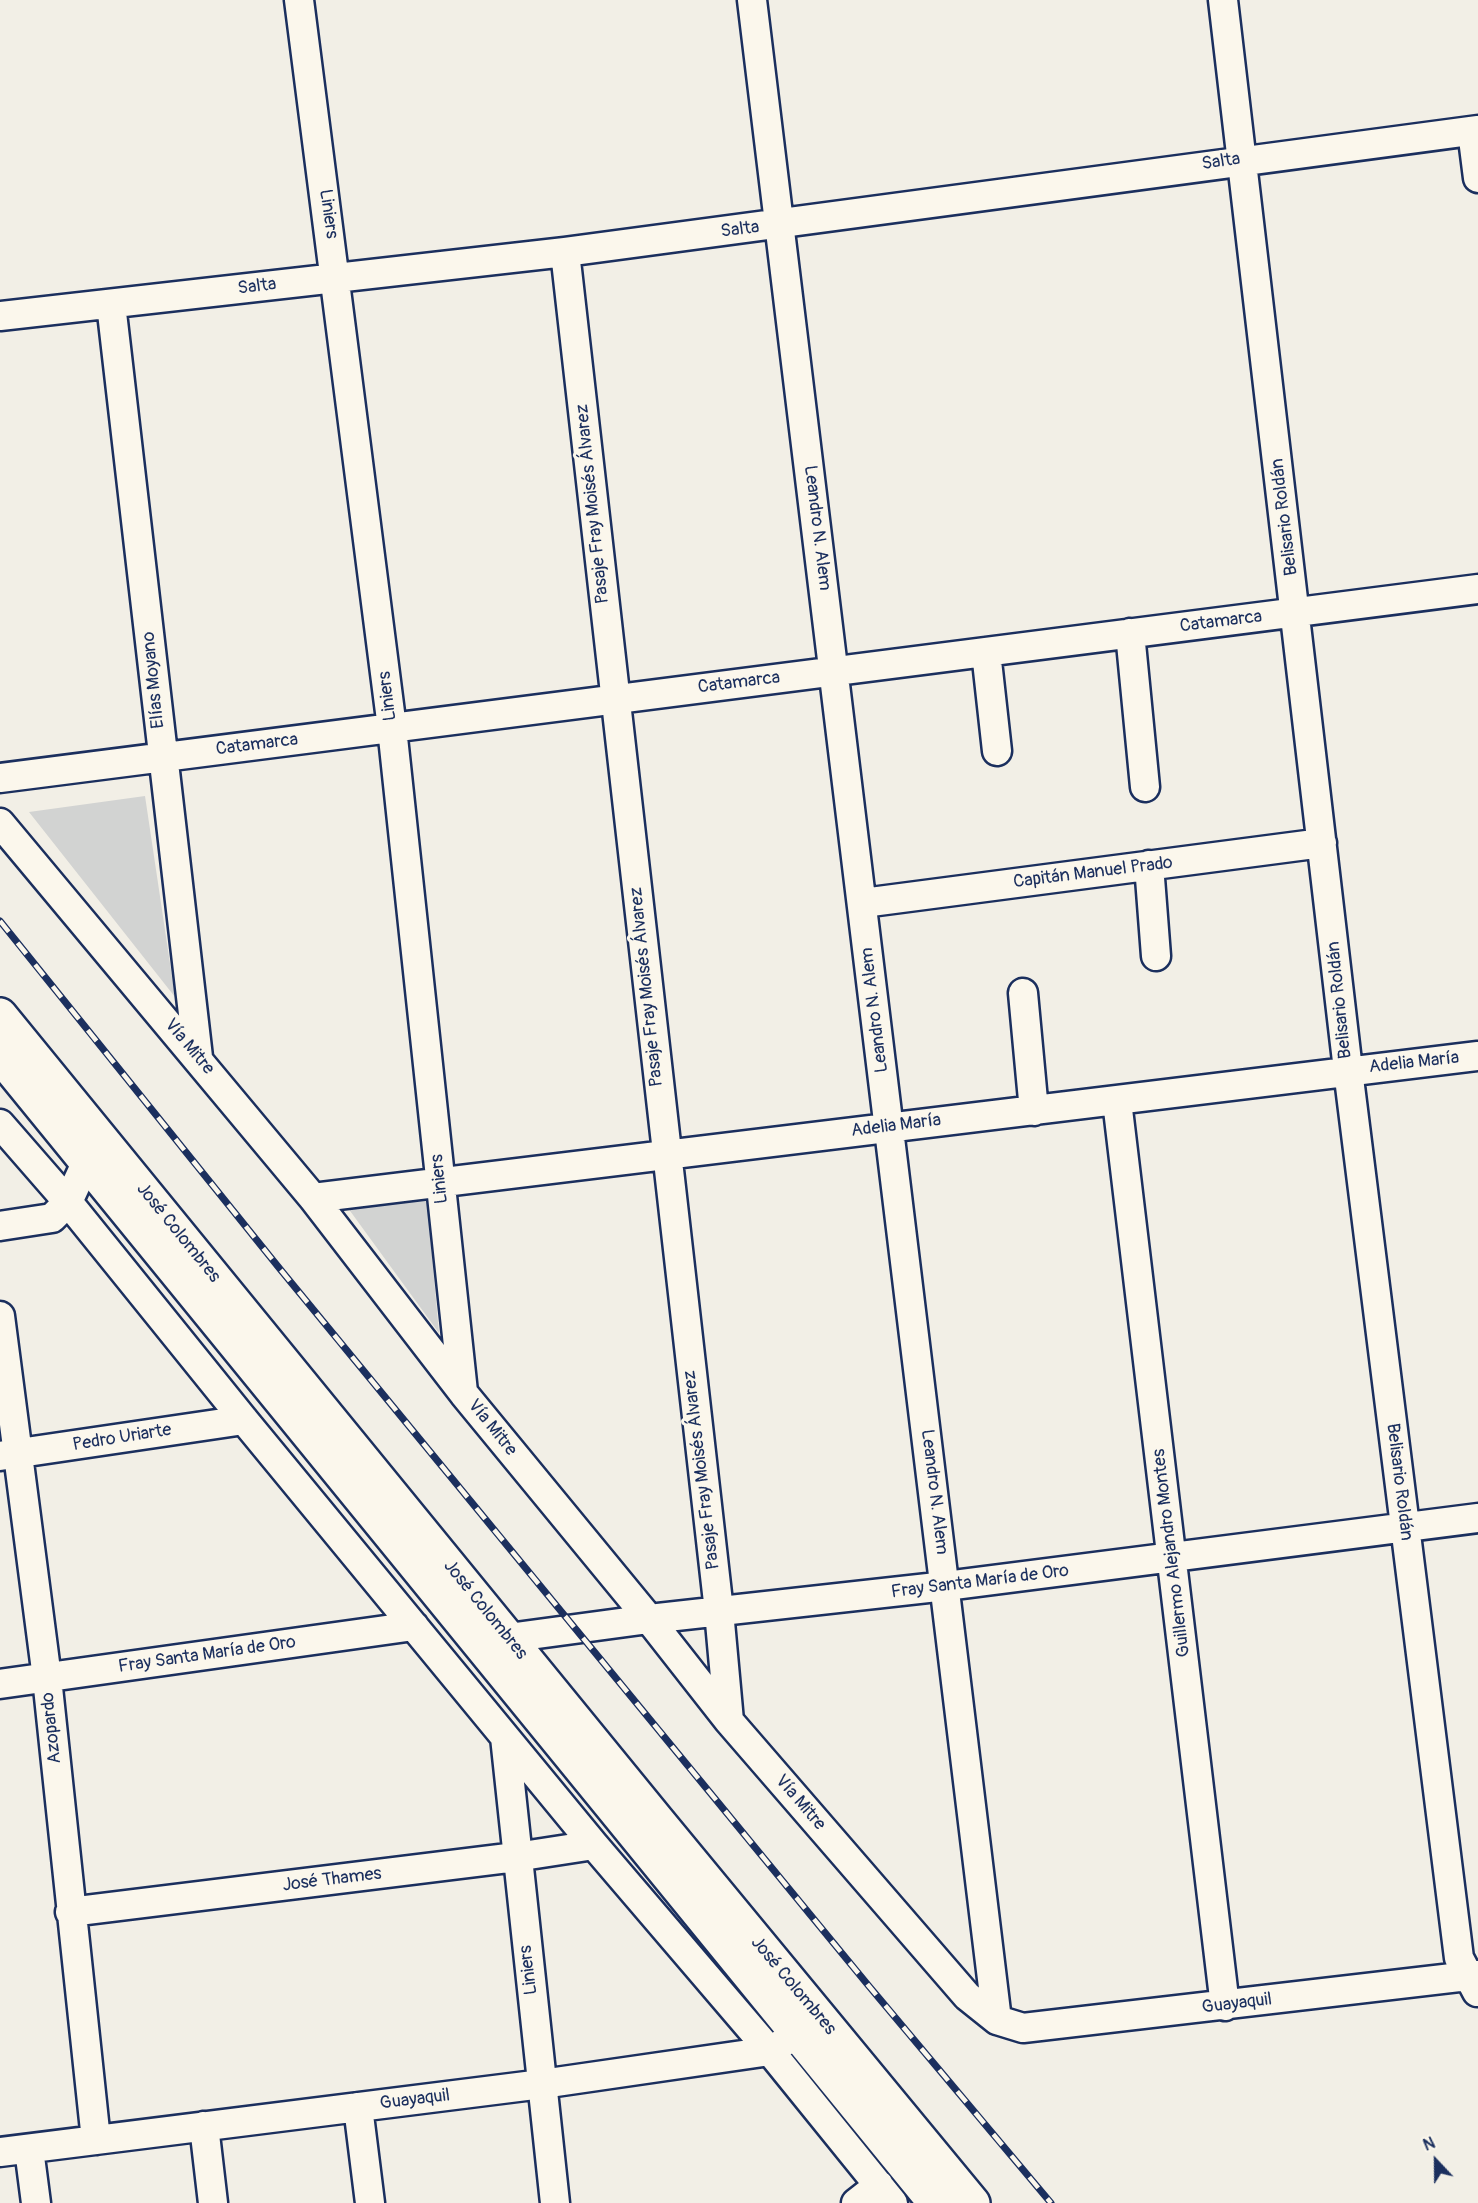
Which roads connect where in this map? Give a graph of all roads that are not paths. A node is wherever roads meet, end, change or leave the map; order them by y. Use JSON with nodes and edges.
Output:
{"nodes":[{"id":1,"x":299,"y":0,"type":"edge"},
{"id":2,"x":752,"y":0,"type":"edge"},
{"id":3,"x":1222,"y":0,"type":"edge"},
{"id":4,"x":1475,"y":130,"type":"edge"},
{"id":5,"x":1242,"y":159,"type":"junction"},
{"id":6,"x":1478,"y":178,"type":"edge"},
{"id":7,"x":779,"y":225,"type":"junction"},
{"id":8,"x":565,"y":252,"type":"junction"},
{"id":9,"x":337,"y":278,"type":"junction"},
{"id":10,"x":111,"y":304,"type":"junction"},
{"id":11,"x":0,"y":316,"type":"edge"},
{"id":12,"x":1478,"y":589,"type":"edge"},
{"id":13,"x":1296,"y":612,"type":"junction"},
{"id":14,"x":1130,"y":633,"type":"junction"},
{"id":15,"x":986,"y":652,"type":"junction"},
{"id":16,"x":835,"y":671,"type":"junction"},
{"id":17,"x":615,"y":699,"type":"junction"},
{"id":18,"x":392,"y":728,"type":"junction"},
{"id":19,"x":997,"y":751,"type":"dead end"},
{"id":20,"x":162,"y":756,"type":"junction"},
{"id":21,"x":0,"y":778,"type":"edge"},
{"id":22,"x":1145,"y":787,"type":"dead end"},
{"id":23,"x":0,"y":823,"type":"edge"},
{"id":24,"x":1322,"y":843,"type":"junction"},
{"id":25,"x":1149,"y":865,"type":"junction"},
{"id":26,"x":863,"y":903,"type":"junction"},
{"id":27,"x":1156,"y":956,"type":"dead end"},
{"id":28,"x":1023,"y":993,"type":"dead end"},
{"id":29,"x":0,"y":1015,"type":"edge"},
{"id":30,"x":0,"y":1056,"type":"edge"},
{"id":31,"x":1478,"y":1056,"type":"edge"},
{"id":32,"x":198,"y":1057,"type":"junction"},
{"id":33,"x":1348,"y":1070,"type":"junction"},
{"id":34,"x":1118,"y":1101,"type":"junction"},
{"id":35,"x":1034,"y":1111,"type":"junction"},
{"id":36,"x":0,"y":1124,"type":"edge"},
{"id":37,"x":889,"y":1127,"type":"junction"},
{"id":38,"x":97,"y":1154,"type":"junction"},
{"id":39,"x":666,"y":1154,"type":"junction"},
{"id":40,"x":441,"y":1181,"type":"junction"},
{"id":41,"x":313,"y":1198,"type":"junction"},
{"id":42,"x":68,"y":1202,"type":"junction"},
{"id":43,"x":0,"y":1226,"type":"edge"},
{"id":44,"x":0,"y":1316,"type":"edge"},
{"id":45,"x":464,"y":1394,"type":"junction"},
{"id":46,"x":244,"y":1420,"type":"junction"},
{"id":47,"x":8,"y":1455,"type":"edge"},
{"id":48,"x":1478,"y":1518,"type":"edge"},
{"id":49,"x":1405,"y":1526,"type":"junction"},
{"id":50,"x":1173,"y":1558,"type":"junction"},
{"id":51,"x":946,"y":1586,"type":"junction"},
{"id":52,"x":719,"y":1611,"type":"junction"},
{"id":53,"x":649,"y":1619,"type":"junction"},
{"id":54,"x":414,"y":1626,"type":"junction"},
{"id":55,"x":495,"y":1643,"type":"junction"},
{"id":56,"x":47,"y":1678,"type":"junction"},
{"id":57,"x":0,"y":1684,"type":"edge"},
{"id":58,"x":729,"y":1721,"type":"junction"},
{"id":59,"x":505,"y":1737,"type":"junction"},
{"id":60,"x":594,"y":1845,"type":"junction"},
{"id":61,"x":516,"y":1857,"type":"junction"},
{"id":62,"x":70,"y":1912,"type":"junction"},
{"id":63,"x":1475,"y":1982,"type":"edge"},
{"id":64,"x":1225,"y":2006,"type":"junction"},
{"id":65,"x":997,"y":2020,"type":"junction"},
{"id":66,"x":795,"y":2034,"type":"junction"},
{"id":67,"x":542,"y":2084,"type":"junction"},
{"id":68,"x":358,"y":2107,"type":"junction"},
{"id":69,"x":204,"y":2126,"type":"junction"},
{"id":70,"x":96,"y":2140,"type":"junction"},
{"id":71,"x":29,"y":2149,"type":"junction"},
{"id":72,"x":0,"y":2152,"type":"edge"},
{"id":73,"x":886,"y":2194,"type":"edge"},
{"id":74,"x":36,"y":2203,"type":"edge"},
{"id":75,"x":213,"y":2203,"type":"edge"},
{"id":76,"x":370,"y":2203,"type":"edge"},
{"id":77,"x":555,"y":2203,"type":"edge"},
{"id":78,"x":856,"y":2203,"type":"edge"},
{"id":79,"x":935,"y":2203,"type":"edge"},
{"id":80,"x":973,"y":2203,"type":"edge"}],
"edges":[{"from":1,"to":9,"type":"street","name":"Liniers"},
{"from":2,"to":7,"type":"street","name":"Leandro N. Alem"},
{"from":3,"to":5,"type":"street","name":"Belisario Roldán"},
{"from":4,"to":5,"type":"street","name":"Salta"},
{"from":4,"to":6,"type":"street"},
{"from":5,"to":7,"type":"street","name":"Salta"},
{"from":5,"to":13,"type":"street","name":"Belisario Roldán"},
{"from":7,"to":8,"type":"street","name":"Salta"},
{"from":7,"to":16,"type":"street","name":"Leandro N. Alem"},
{"from":8,"to":9,"type":"street","name":"Salta"},
{"from":8,"to":17,"type":"street","name":"Pasaje Fray Moisés Álvarez"},
{"from":9,"to":10,"type":"street","name":"Salta"},
{"from":9,"to":18,"type":"street","name":"Liniers"},
{"from":10,"to":11,"type":"street","name":"Salta"},
{"from":10,"to":20,"type":"street","name":"Elías Moyano"},
{"from":12,"to":13,"type":"street","name":"Catamarca"},
{"from":13,"to":14,"type":"street","name":"Catamarca"},
{"from":13,"to":24,"type":"street","name":"Belisario Roldán"},
{"from":14,"to":15,"type":"street","name":"Catamarca"},
{"from":14,"to":22,"type":"street"},
{"from":15,"to":16,"type":"street","name":"Catamarca"},
{"from":15,"to":19,"type":"street"},
{"from":16,"to":17,"type":"street","name":"Catamarca"},
{"from":16,"to":26,"type":"street","name":"Leandro N. Alem"},
{"from":17,"to":18,"type":"street","name":"Catamarca"},
{"from":17,"to":39,"type":"street","name":"Pasaje Fray Moisés Álvarez"},
{"from":18,"to":20,"type":"street","name":"Catamarca"},
{"from":18,"to":40,"type":"street","name":"Liniers"},
{"from":20,"to":21,"type":"street","name":"Catamarca"},
{"from":20,"to":32,"type":"street","name":"Elías Moyano"},
{"from":23,"to":32,"type":"street","name":"Vía Mitre"},
{"from":24,"to":25,"type":"street","name":"Capitán Manuel Prado"},
{"from":24,"to":33,"type":"street","name":"Belisario Roldán"},
{"from":25,"to":26,"type":"street","name":"Capitán Manuel Prado"},
{"from":25,"to":27,"type":"street"},
{"from":26,"to":37,"type":"street","name":"Leandro N. Alem"},
{"from":28,"to":35,"type":"street"},
{"from":29,"to":38,"type":"main road","name":"José Colombres"},
{"from":30,"to":38,"type":"main road","name":"José Colombres"},
{"from":31,"to":33,"type":"street","name":"Adelia María"},
{"from":32,"to":41,"type":"street","name":"Vía Mitre"},
{"from":33,"to":34,"type":"street","name":"Adelia María"},
{"from":33,"to":49,"type":"street","name":"Belisario Roldán"},
{"from":34,"to":35,"type":"street","name":"Adelia María"},
{"from":34,"to":50,"type":"street","name":"Guillermo Alejandro Montes"},
{"from":35,"to":37,"type":"street","name":"Adelia María"},
{"from":36,"to":42,"type":"street","name":"José Colombres"},
{"from":37,"to":39,"type":"street","name":"Adelia María"},
{"from":37,"to":51,"type":"street","name":"Leandro N. Alem"},
{"from":38,"to":42,"type":"street"},
{"from":38,"to":55,"type":"main road","name":"José Colombres"},
{"from":39,"to":40,"type":"street","name":"Adelia María"},
{"from":39,"to":52,"type":"street","name":"Pasaje Fray Moisés Álvarez"},
{"from":40,"to":41,"type":"street","name":"Adelia María"},
{"from":40,"to":45,"type":"street","name":"Liniers"},
{"from":41,"to":45,"type":"street","name":"Vía Mitre"},
{"from":42,"to":43,"type":"street"},
{"from":42,"to":46,"type":"street","name":"José Colombres"},
{"from":44,"to":47,"type":"street","name":"Azopardo"},
{"from":45,"to":53,"type":"street","name":"Vía Mitre"},
{"from":46,"to":47,"type":"street","name":"Pedro Uriarte"},
{"from":46,"to":54,"type":"street","name":"José Colombres"},
{"from":47,"to":56,"type":"street","name":"Azopardo"},
{"from":48,"to":49,"type":"street","name":"Fray Santa María de Oro"},
{"from":49,"to":50,"type":"street","name":"Fray Santa María de Oro"},
{"from":49,"to":63,"type":"street","name":"Belisario Roldán"},
{"from":50,"to":51,"type":"street","name":"Fray Santa María de Oro"},
{"from":50,"to":64,"type":"street","name":"Guillermo Alejandro Montes"},
{"from":51,"to":52,"type":"street","name":"Fray Santa María de Oro"},
{"from":51,"to":65,"type":"street","name":"Leandro N. Alem"},
{"from":52,"to":53,"type":"street","name":"Fray Santa María de Oro"},
{"from":52,"to":58,"type":"street","name":"Pasaje Fray Moisés Álvarez"},
{"from":53,"to":55,"type":"street","name":"Fray Santa María de Oro"},
{"from":53,"to":58,"type":"street","name":"Vía Mitre"},
{"from":54,"to":56,"type":"street","name":"Fray Santa María de Oro"},
{"from":54,"to":59,"type":"street","name":"José Colombres"},
{"from":55,"to":66,"type":"main road","name":"José Colombres"},
{"from":56,"to":57,"type":"street","name":"Fray Santa María de Oro"},
{"from":56,"to":62,"type":"street","name":"Azopardo"},
{"from":58,"to":65,"type":"street","name":"Vía Mitre"},
{"from":59,"to":60,"type":"street","name":"José Colombres"},
{"from":59,"to":61,"type":"street","name":"Liniers"},
{"from":60,"to":61,"type":"street","name":"José Thames"},
{"from":60,"to":66,"type":"street","name":"José Colombres"},
{"from":61,"to":62,"type":"street","name":"José Thames"},
{"from":61,"to":67,"type":"street","name":"Liniers"},
{"from":62,"to":70,"type":"street","name":"Azopardo"},
{"from":63,"to":64,"type":"street","name":"Guayaquil"},
{"from":64,"to":65,"type":"street","name":"Guayaquil"},
{"from":66,"to":67,"type":"street","name":"Guayaquil"},
{"from":66,"to":73,"type":"street","name":"José Colombres"},
{"from":66,"to":79,"type":"main road","name":"José Colombres"},
{"from":66,"to":80,"type":"main road","name":"José Colombres"},
{"from":67,"to":68,"type":"street","name":"Guayaquil"},
{"from":67,"to":77,"type":"street","name":"Liniers"},
{"from":68,"to":69,"type":"street","name":"Guayaquil"},
{"from":68,"to":76,"type":"street"},
{"from":69,"to":70,"type":"street","name":"Guayaquil"},
{"from":69,"to":75,"type":"street"},
{"from":70,"to":71,"type":"street","name":"Guayaquil"},
{"from":71,"to":72,"type":"street","name":"Guayaquil"},
{"from":71,"to":74,"type":"street"},
{"from":73,"to":78,"type":"street"}]}
